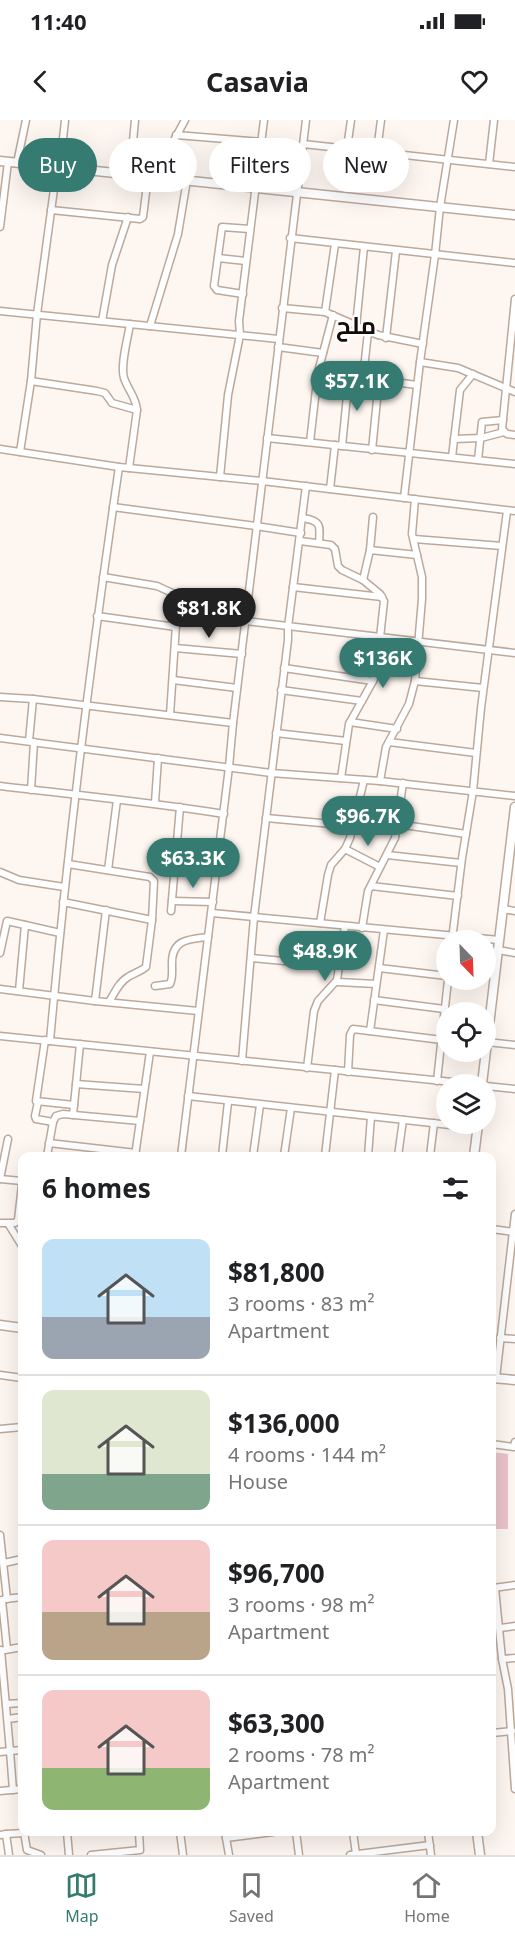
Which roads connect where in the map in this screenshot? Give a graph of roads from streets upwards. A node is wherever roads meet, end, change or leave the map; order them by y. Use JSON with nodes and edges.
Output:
{"nodes":[{"id":1,"x":26,"y":120,"type":"edge"},
{"id":2,"x":65,"y":120,"type":"edge"},
{"id":3,"x":135,"y":120,"type":"edge"},
{"id":4,"x":184,"y":120,"type":"edge"},
{"id":5,"x":255,"y":120,"type":"edge"},
{"id":6,"x":264,"y":120,"type":"edge"},
{"id":7,"x":306,"y":120,"type":"edge"},
{"id":8,"x":351,"y":120,"type":"edge"},
{"id":9,"x":381,"y":120,"type":"edge"},
{"id":10,"x":454,"y":120,"type":"edge"},
{"id":11,"x":494,"y":120,"type":"edge"},
{"id":12,"x":176,"y":135,"type":"junction"},
{"id":13,"x":62,"y":138,"type":"edge"},
{"id":14,"x":133,"y":138,"type":"edge"},
{"id":15,"x":175,"y":138,"type":"edge"},
{"id":16,"x":213,"y":138,"type":"edge"},
{"id":17,"x":262,"y":138,"type":"edge"},
{"id":18,"x":304,"y":138,"type":"edge"},
{"id":19,"x":348,"y":138,"type":"edge"},
{"id":20,"x":379,"y":138,"type":"edge"},
{"id":21,"x":409,"y":155,"type":"edge"},
{"id":22,"x":447,"y":160,"type":"junction"},
{"id":23,"x":8,"y":162,"type":"edge"},
{"id":24,"x":489,"y":164,"type":"junction"},
{"id":25,"x":515,"y":167,"type":"edge"},
{"id":26,"x":54,"y":192,"type":"edge"},
{"id":27,"x":146,"y":192,"type":"edge"},
{"id":28,"x":185,"y":192,"type":"edge"},
{"id":29,"x":255,"y":192,"type":"edge"},
{"id":30,"x":296,"y":192,"type":"joint"},
{"id":31,"x":440,"y":207,"type":"junction"},
{"id":32,"x":51,"y":210,"type":"junction"},
{"id":33,"x":515,"y":215,"type":"edge"},
{"id":34,"x":128,"y":217,"type":"junction"},
{"id":35,"x":0,"y":227,"type":"edge"},
{"id":36,"x":250,"y":229,"type":"junction"},
{"id":37,"x":290,"y":238,"type":"junction"},
{"id":38,"x":334,"y":244,"type":"junction"},
{"id":39,"x":364,"y":247,"type":"junction"},
{"id":40,"x":396,"y":251,"type":"junction"},
{"id":41,"x":435,"y":255,"type":"junction"},
{"id":42,"x":218,"y":258,"type":"junction"},
{"id":43,"x":246,"y":261,"type":"junction"},
{"id":44,"x":515,"y":263,"type":"edge"},
{"id":45,"x":243,"y":294,"type":"junction"},
{"id":46,"x":515,"y":299,"type":"edge"},
{"id":47,"x":282,"y":308,"type":"junction"},
{"id":48,"x":0,"y":311,"type":"edge"},
{"id":49,"x":325,"y":312,"type":"junction"},
{"id":50,"x":37,"y":314,"type":"junction"},
{"id":51,"x":333,"y":315,"type":"junction"},
{"id":52,"x":102,"y":321,"type":"junction"},
{"id":53,"x":130,"y":324,"type":"junction"},
{"id":54,"x":150,"y":326,"type":"junction"},
{"id":55,"x":357,"y":326,"type":"junction"},
{"id":56,"x":368,"y":332,"type":"junction"},
{"id":57,"x":240,"y":335,"type":"junction"},
{"id":58,"x":386,"y":338,"type":"junction"},
{"id":59,"x":278,"y":339,"type":"junction"},
{"id":60,"x":513,"y":342,"type":"edge"},
{"id":61,"x":423,"y":344,"type":"junction"},
{"id":62,"x":278,"y":347,"type":"junction"},
{"id":63,"x":323,"y":353,"type":"junction"},
{"id":64,"x":512,"y":355,"type":"edge"},
{"id":65,"x":420,"y":362,"type":"junction"},
{"id":66,"x":318,"y":372,"type":"junction"},
{"id":67,"x":473,"y":374,"type":"junction"},
{"id":68,"x":349,"y":376,"type":"junction"},
{"id":69,"x":363,"y":378,"type":"junction"},
{"id":70,"x":380,"y":380,"type":"junction"},
{"id":71,"x":31,"y":381,"type":"junction"},
{"id":72,"x":417,"y":385,"type":"junction"},
{"id":73,"x":506,"y":389,"type":"junction"},
{"id":74,"x":515,"y":392,"type":"edge"},
{"id":75,"x":137,"y":410,"type":"junction"},
{"id":76,"x":503,"y":420,"type":"junction"},
{"id":77,"x":504,"y":432,"type":"junction"},
{"id":78,"x":515,"y":435,"type":"edge"},
{"id":79,"x":267,"y":438,"type":"junction"},
{"id":80,"x":481,"y":438,"type":"junction"},
{"id":81,"x":454,"y":439,"type":"junction"},
{"id":82,"x":310,"y":442,"type":"junction"},
{"id":83,"x":339,"y":445,"type":"junction"},
{"id":84,"x":0,"y":449,"type":"edge"},
{"id":85,"x":372,"y":450,"type":"junction"},
{"id":86,"x":20,"y":452,"type":"junction"},
{"id":87,"x":410,"y":452,"type":"junction"},
{"id":88,"x":452,"y":457,"type":"junction"},
{"id":89,"x":478,"y":460,"type":"junction"},
{"id":90,"x":515,"y":464,"type":"edge"},
{"id":91,"x":119,"y":467,"type":"junction"},
{"id":92,"x":129,"y":468,"type":"junction"},
{"id":93,"x":220,"y":477,"type":"junction"},
{"id":94,"x":261,"y":481,"type":"junction"},
{"id":95,"x":306,"y":486,"type":"junction"},
{"id":96,"x":330,"y":489,"type":"junction"},
{"id":97,"x":404,"y":498,"type":"junction"},
{"id":98,"x":415,"y":499,"type":"junction"},
{"id":99,"x":113,"y":507,"type":"junction"},
{"id":100,"x":507,"y":511,"type":"junction"},
{"id":101,"x":515,"y":512,"type":"edge"},
{"id":102,"x":373,"y":517,"type":"dead end"},
{"id":103,"x":303,"y":518,"type":"junction"},
{"id":104,"x":256,"y":526,"type":"junction"},
{"id":105,"x":300,"y":537,"type":"junction"},
{"id":106,"x":414,"y":539,"type":"junction"},
{"id":107,"x":319,"y":543,"type":"junction"},
{"id":108,"x":502,"y":546,"type":"junction"},
{"id":109,"x":370,"y":550,"type":"junction"},
{"id":110,"x":417,"y":555,"type":"junction"},
{"id":111,"x":103,"y":577,"type":"junction"},
{"id":112,"x":363,"y":580,"type":"junction"},
{"id":113,"x":293,"y":587,"type":"junction"},
{"id":114,"x":178,"y":595,"type":"junction"},
{"id":115,"x":383,"y":597,"type":"junction"},
{"id":116,"x":97,"y":616,"type":"junction"},
{"id":117,"x":246,"y":621,"type":"junction"},
{"id":118,"x":176,"y":627,"type":"junction"},
{"id":119,"x":288,"y":627,"type":"junction"},
{"id":120,"x":380,"y":638,"type":"junction"},
{"id":121,"x":419,"y":642,"type":"junction"},
{"id":122,"x":175,"y":648,"type":"junction"},
{"id":123,"x":488,"y":650,"type":"junction"},
{"id":124,"x":515,"y":653,"type":"edge"},
{"id":125,"x":242,"y":654,"type":"junction"},
{"id":126,"x":284,"y":668,"type":"junction"},
{"id":127,"x":172,"y":680,"type":"junction"},
{"id":128,"x":374,"y":681,"type":"junction"},
{"id":129,"x":415,"y":681,"type":"junction"},
{"id":130,"x":237,"y":688,"type":"junction"},
{"id":131,"x":483,"y":688,"type":"junction"},
{"id":132,"x":281,"y":690,"type":"junction"},
{"id":133,"x":0,"y":698,"type":"edge"},
{"id":134,"x":33,"y":699,"type":"junction"},
{"id":135,"x":362,"y":700,"type":"junction"},
{"id":136,"x":87,"y":706,"type":"junction"},
{"id":137,"x":170,"y":715,"type":"junction"},
{"id":138,"x":350,"y":722,"type":"junction"},
{"id":139,"x":233,"y":723,"type":"junction"},
{"id":140,"x":396,"y":729,"type":"junction"},
{"id":141,"x":276,"y":733,"type":"junction"},
{"id":142,"x":0,"y":738,"type":"edge"},
{"id":143,"x":346,"y":741,"type":"junction"},
{"id":144,"x":32,"y":742,"type":"junction"},
{"id":145,"x":389,"y":742,"type":"junction"},
{"id":146,"x":82,"y":748,"type":"junction"},
{"id":147,"x":476,"y":753,"type":"junction"},
{"id":148,"x":158,"y":758,"type":"junction"},
{"id":149,"x":230,"y":767,"type":"junction"},
{"id":150,"x":271,"y":773,"type":"junction"},
{"id":151,"x":342,"y":778,"type":"junction"},
{"id":152,"x":364,"y":780,"type":"junction"},
{"id":153,"x":380,"y":781,"type":"junction"},
{"id":154,"x":403,"y":783,"type":"junction"},
{"id":155,"x":0,"y":786,"type":"edge"},
{"id":156,"x":31,"y":790,"type":"junction"},
{"id":157,"x":473,"y":791,"type":"junction"},
{"id":158,"x":75,"y":795,"type":"junction"},
{"id":159,"x":515,"y":796,"type":"edge"},
{"id":160,"x":117,"y":800,"type":"junction"},
{"id":161,"x":155,"y":803,"type":"junction"},
{"id":162,"x":180,"y":807,"type":"junction"},
{"id":163,"x":515,"y":807,"type":"edge"},
{"id":164,"x":224,"y":814,"type":"junction"},
{"id":165,"x":266,"y":818,"type":"junction"},
{"id":166,"x":397,"y":824,"type":"junction"},
{"id":167,"x":354,"y":826,"type":"junction"},
{"id":168,"x":466,"y":834,"type":"junction"},
{"id":169,"x":513,"y":841,"type":"edge"},
{"id":170,"x":345,"y":849,"type":"junction"},
{"id":171,"x":387,"y":855,"type":"junction"},
{"id":172,"x":461,"y":863,"type":"junction"},
{"id":173,"x":68,"y":864,"type":"junction"},
{"id":174,"x":380,"y":867,"type":"junction"},
{"id":175,"x":108,"y":870,"type":"junction"},
{"id":176,"x":0,"y":872,"type":"edge"},
{"id":177,"x":371,"y":886,"type":"junction"},
{"id":178,"x":64,"y":887,"type":"junction"},
{"id":179,"x":458,"y":896,"type":"junction"},
{"id":180,"x":172,"y":901,"type":"junction"},
{"id":181,"x":63,"y":902,"type":"junction"},
{"id":182,"x":213,"y":902,"type":"junction"},
{"id":183,"x":503,"y":909,"type":"junction"},
{"id":184,"x":106,"y":910,"type":"junction"},
{"id":185,"x":171,"y":911,"type":"dead end"},
{"id":186,"x":515,"y":911,"type":"edge"},
{"id":187,"x":212,"y":914,"type":"junction"},
{"id":188,"x":254,"y":917,"type":"junction"},
{"id":189,"x":4,"y":920,"type":"edge"},
{"id":190,"x":152,"y":920,"type":"junction"},
{"id":191,"x":320,"y":924,"type":"junction"},
{"id":192,"x":25,"y":926,"type":"junction"},
{"id":193,"x":345,"y":926,"type":"junction"},
{"id":194,"x":362,"y":928,"type":"junction"},
{"id":195,"x":384,"y":930,"type":"junction"},
{"id":196,"x":453,"y":930,"type":"edge"},
{"id":197,"x":60,"y":933,"type":"junction"},
{"id":198,"x":436,"y":936,"type":"edge"},
{"id":199,"x":208,"y":937,"type":"junction"},
{"id":200,"x":496,"y":940,"type":"edge"},
{"id":201,"x":499,"y":940,"type":"junction"},
{"id":202,"x":498,"y":950,"type":"junction"},
{"id":203,"x":0,"y":952,"type":"edge"},
{"id":204,"x":515,"y":953,"type":"edge"},
{"id":205,"x":251,"y":958,"type":"junction"},
{"id":206,"x":339,"y":966,"type":"junction"},
{"id":207,"x":379,"y":968,"type":"junction"},
{"id":208,"x":436,"y":976,"type":"edge"},
{"id":209,"x":337,"y":980,"type":"junction"},
{"id":210,"x":376,"y":984,"type":"junction"},
{"id":211,"x":155,"y":986,"type":"dead end"},
{"id":212,"x":0,"y":989,"type":"edge"},
{"id":213,"x":19,"y":991,"type":"junction"},
{"id":214,"x":54,"y":995,"type":"junction"},
{"id":215,"x":374,"y":1000,"type":"junction"},
{"id":216,"x":94,"y":1001,"type":"junction"},
{"id":217,"x":109,"y":1002,"type":"junction"},
{"id":218,"x":492,"y":1002,"type":"edge"},
{"id":219,"x":436,"y":1008,"type":"edge"},
{"id":220,"x":198,"y":1011,"type":"junction"},
{"id":221,"x":370,"y":1031,"type":"junction"},
{"id":222,"x":0,"y":1036,"type":"edge"},
{"id":223,"x":436,"y":1039,"type":"edge"},
{"id":224,"x":47,"y":1041,"type":"junction"},
{"id":225,"x":496,"y":1043,"type":"edge"},
{"id":226,"x":80,"y":1044,"type":"junction"},
{"id":227,"x":515,"y":1045,"type":"edge"},
{"id":228,"x":150,"y":1052,"type":"junction"},
{"id":229,"x":193,"y":1056,"type":"junction"},
{"id":230,"x":242,"y":1062,"type":"junction"},
{"id":231,"x":307,"y":1068,"type":"junction"},
{"id":232,"x":335,"y":1070,"type":"junction"},
{"id":233,"x":348,"y":1072,"type":"junction"},
{"id":234,"x":436,"y":1081,"type":"edge"},
{"id":235,"x":76,"y":1084,"type":"junction"},
{"id":236,"x":496,"y":1087,"type":"edge"},
{"id":237,"x":144,"y":1089,"type":"junction"},
{"id":238,"x":515,"y":1089,"type":"edge"},
{"id":239,"x":188,"y":1096,"type":"junction"},
{"id":240,"x":228,"y":1101,"type":"junction"},
{"id":241,"x":38,"y":1102,"type":"junction"},
{"id":242,"x":74,"y":1104,"type":"junction"},
{"id":243,"x":260,"y":1105,"type":"junction"},
{"id":244,"x":291,"y":1108,"type":"junction"},
{"id":245,"x":330,"y":1112,"type":"junction"},
{"id":246,"x":73,"y":1115,"type":"junction"},
{"id":247,"x":371,"y":1116,"type":"junction"},
{"id":248,"x":403,"y":1120,"type":"junction"},
{"id":249,"x":140,"y":1121,"type":"junction"},
{"id":250,"x":53,"y":1122,"type":"junction"},
{"id":251,"x":435,"y":1123,"type":"joint"},
{"id":252,"x":477,"y":1134,"type":"edge"},
{"id":253,"x":8,"y":1139,"type":"dead end"},
{"id":254,"x":49,"y":1143,"type":"junction"},
{"id":255,"x":48,"y":1152,"type":"edge"},
{"id":256,"x":114,"y":1152,"type":"edge"},
{"id":257,"x":136,"y":1152,"type":"edge"},
{"id":258,"x":181,"y":1152,"type":"edge"},
{"id":259,"x":222,"y":1152,"type":"edge"},
{"id":260,"x":254,"y":1152,"type":"edge"},
{"id":261,"x":285,"y":1152,"type":"edge"},
{"id":262,"x":325,"y":1152,"type":"edge"},
{"id":263,"x":368,"y":1152,"type":"edge"},
{"id":264,"x":399,"y":1152,"type":"edge"},
{"id":265,"x":431,"y":1152,"type":"edge"},
{"id":266,"x":475,"y":1152,"type":"edge"},
{"id":267,"x":0,"y":1179,"type":"edge"},
{"id":268,"x":18,"y":1182,"type":"edge"},
{"id":269,"x":515,"y":1214,"type":"edge"},
{"id":270,"x":18,"y":1220,"type":"edge"},
{"id":271,"x":0,"y":1223,"type":"edge"},
{"id":272,"x":9,"y":1225,"type":"junction"},
{"id":273,"x":496,"y":1230,"type":"edge"},
{"id":274,"x":514,"y":1232,"type":"edge"},
{"id":275,"x":18,"y":1240,"type":"edge"},
{"id":276,"x":507,"y":1273,"type":"junction"},
{"id":277,"x":515,"y":1274,"type":"edge"},
{"id":278,"x":0,"y":1325,"type":"edge"},
{"id":279,"x":18,"y":1327,"type":"edge"},
{"id":280,"x":500,"y":1338,"type":"junction"},
{"id":281,"x":515,"y":1339,"type":"edge"},
{"id":282,"x":496,"y":1365,"type":"edge"},
{"id":283,"x":0,"y":1375,"type":"edge"},
{"id":284,"x":18,"y":1377,"type":"edge"},
{"id":285,"x":496,"y":1378,"type":"edge"},
{"id":286,"x":515,"y":1380,"type":"edge"},
{"id":287,"x":18,"y":1427,"type":"edge"},
{"id":288,"x":0,"y":1429,"type":"edge"},
{"id":289,"x":515,"y":1442,"type":"edge"},
{"id":290,"x":496,"y":1445,"type":"edge"},
{"id":291,"x":0,"y":1534,"type":"edge"},
{"id":292,"x":18,"y":1559,"type":"edge"},
{"id":293,"x":3,"y":1561,"type":"edge"},
{"id":294,"x":515,"y":1585,"type":"edge"},
{"id":295,"x":496,"y":1588,"type":"edge"},
{"id":296,"x":18,"y":1598,"type":"edge"},
{"id":297,"x":3,"y":1600,"type":"edge"},
{"id":298,"x":496,"y":1605,"type":"edge"},
{"id":299,"x":515,"y":1626,"type":"edge"},
{"id":300,"x":500,"y":1628,"type":"junction"},
{"id":301,"x":18,"y":1648,"type":"edge"},
{"id":302,"x":2,"y":1650,"type":"edge"},
{"id":303,"x":515,"y":1658,"type":"edge"},
{"id":304,"x":502,"y":1659,"type":"junction"},
{"id":305,"x":511,"y":1689,"type":"edge"},
{"id":306,"x":2,"y":1691,"type":"edge"},
{"id":307,"x":18,"y":1703,"type":"edge"},
{"id":308,"x":6,"y":1704,"type":"junction"},
{"id":309,"x":18,"y":1718,"type":"edge"},
{"id":310,"x":8,"y":1719,"type":"junction"},
{"id":311,"x":513,"y":1731,"type":"edge"},
{"id":312,"x":9,"y":1732,"type":"junction"},
{"id":313,"x":0,"y":1733,"type":"edge"},
{"id":314,"x":496,"y":1733,"type":"edge"},
{"id":315,"x":18,"y":1750,"type":"edge"},
{"id":316,"x":10,"y":1751,"type":"junction"},
{"id":317,"x":0,"y":1752,"type":"edge"},
{"id":318,"x":514,"y":1772,"type":"edge"},
{"id":319,"x":18,"y":1789,"type":"edge"},
{"id":320,"x":515,"y":1789,"type":"edge"},
{"id":321,"x":13,"y":1790,"type":"junction"},
{"id":322,"x":0,"y":1791,"type":"edge"},
{"id":323,"x":18,"y":1833,"type":"edge"},
{"id":324,"x":3,"y":1835,"type":"edge"},
{"id":325,"x":25,"y":1836,"type":"edge"},
{"id":326,"x":67,"y":1836,"type":"edge"},
{"id":327,"x":139,"y":1836,"type":"edge"},
{"id":328,"x":181,"y":1836,"type":"edge"},
{"id":329,"x":226,"y":1836,"type":"edge"},
{"id":330,"x":296,"y":1836,"type":"edge"},
{"id":331,"x":354,"y":1836,"type":"edge"},
{"id":332,"x":429,"y":1836,"type":"edge"},
{"id":333,"x":478,"y":1836,"type":"edge"},
{"id":334,"x":430,"y":1845,"type":"junction"},
{"id":335,"x":140,"y":1852,"type":"edge"},
{"id":336,"x":356,"y":1854,"type":"edge"},
{"id":337,"x":9,"y":1855,"type":"edge"},
{"id":338,"x":41,"y":1855,"type":"edge"},
{"id":339,"x":69,"y":1855,"type":"edge"},
{"id":340,"x":91,"y":1855,"type":"edge"},
{"id":341,"x":183,"y":1855,"type":"edge"},
{"id":342,"x":229,"y":1855,"type":"edge"},
{"id":343,"x":298,"y":1855,"type":"edge"},
{"id":344,"x":350,"y":1855,"type":"edge"},
{"id":345,"x":431,"y":1855,"type":"edge"},
{"id":346,"x":480,"y":1855,"type":"edge"}],
"edges":[{"from":1,"to":23,"type":"street"},
{"from":2,"to":13,"type":"street"},
{"from":3,"to":14,"type":"street"},
{"from":4,"to":12,"type":"street"},
{"from":5,"to":6,"type":"street"},
{"from":6,"to":17,"type":"street"},
{"from":7,"to":18,"type":"street"},
{"from":8,"to":19,"type":"street"},
{"from":9,"to":20,"type":"street"},
{"from":10,"to":22,"type":"street"},
{"from":11,"to":24,"type":"street"},
{"from":12,"to":15,"type":"street"},
{"from":12,"to":16,"type":"street"},
{"from":21,"to":22,"type":"street"},
{"from":22,"to":24,"type":"street"},
{"from":22,"to":31,"type":"street"},
{"from":23,"to":35,"type":"street"},
{"from":24,"to":25,"type":"street"},
{"from":26,"to":32,"type":"street"},
{"from":27,"to":34,"type":"street"},
{"from":28,"to":54,"type":"street"},
{"from":29,"to":36,"type":"street"},
{"from":30,"to":31,"type":"street"},
{"from":30,"to":37,"type":"street"},
{"from":31,"to":33,"type":"street"},
{"from":31,"to":41,"type":"street"},
{"from":32,"to":34,"type":"street"},
{"from":32,"to":50,"type":"street"},
{"from":34,"to":52,"type":"street"},
{"from":36,"to":42,"type":"street"},
{"from":36,"to":43,"type":"street"},
{"from":37,"to":38,"type":"street"},
{"from":37,"to":47,"type":"street"},
{"from":38,"to":39,"type":"street"},
{"from":38,"to":49,"type":"street"},
{"from":39,"to":40,"type":"street"},
{"from":39,"to":55,"type":"street"},
{"from":40,"to":41,"type":"street"},
{"from":40,"to":58,"type":"street"},
{"from":41,"to":44,"type":"street"},
{"from":41,"to":61,"type":"street"},
{"from":42,"to":43,"type":"street"},
{"from":42,"to":45,"type":"street"},
{"from":43,"to":45,"type":"street"},
{"from":45,"to":57,"type":"street"},
{"from":46,"to":60,"type":"street"},
{"from":47,"to":49,"type":"street"},
{"from":47,"to":59,"type":"street"},
{"from":48,"to":50,"type":"street"},
{"from":49,"to":51,"type":"street"},
{"from":50,"to":52,"type":"street"},
{"from":50,"to":71,"type":"street"},
{"from":51,"to":55,"type":"street"},
{"from":51,"to":63,"type":"street"},
{"from":52,"to":53,"type":"street"},
{"from":53,"to":54,"type":"street"},
{"from":53,"to":75,"type":"street"},
{"from":54,"to":57,"type":"street"},
{"from":55,"to":56,"type":"street"},
{"from":56,"to":58,"type":"street"},
{"from":56,"to":69,"type":"street"},
{"from":57,"to":59,"type":"street"},
{"from":57,"to":93,"type":"street"},
{"from":58,"to":61,"type":"street"},
{"from":59,"to":62,"type":"street"},
{"from":60,"to":64,"type":"street"},
{"from":61,"to":65,"type":"street"},
{"from":62,"to":63,"type":"street"},
{"from":62,"to":79,"type":"street"},
{"from":63,"to":66,"type":"street"},
{"from":64,"to":73,"type":"street"},
{"from":65,"to":67,"type":"street"},
{"from":65,"to":72,"type":"street"},
{"from":66,"to":68,"type":"street"},
{"from":66,"to":82,"type":"street"},
{"from":67,"to":73,"type":"street"},
{"from":67,"to":81,"type":"street"},
{"from":68,"to":69,"type":"street"},
{"from":68,"to":83,"type":"street"},
{"from":69,"to":70,"type":"street"},
{"from":70,"to":72,"type":"street"},
{"from":70,"to":85,"type":"street"},
{"from":71,"to":75,"type":"street"},
{"from":71,"to":86,"type":"street"},
{"from":72,"to":87,"type":"street"},
{"from":73,"to":74,"type":"street"},
{"from":73,"to":76,"type":"street"},
{"from":75,"to":92,"type":"street"},
{"from":76,"to":77,"type":"street"},
{"from":76,"to":80,"type":"street"},
{"from":77,"to":78,"type":"street"},
{"from":77,"to":80,"type":"street"},
{"from":79,"to":82,"type":"street"},
{"from":79,"to":94,"type":"street"},
{"from":80,"to":81,"type":"street"},
{"from":80,"to":89,"type":"street"},
{"from":81,"to":88,"type":"street"},
{"from":82,"to":83,"type":"street"},
{"from":83,"to":85,"type":"street"},
{"from":83,"to":96,"type":"street"},
{"from":84,"to":86,"type":"street"},
{"from":85,"to":87,"type":"street"},
{"from":86,"to":91,"type":"street"},
{"from":87,"to":88,"type":"street"},
{"from":87,"to":97,"type":"street"},
{"from":88,"to":89,"type":"street"},
{"from":89,"to":90,"type":"street"},
{"from":91,"to":92,"type":"street"},
{"from":91,"to":99,"type":"street"},
{"from":92,"to":93,"type":"street"},
{"from":93,"to":94,"type":"street"},
{"from":94,"to":95,"type":"street"},
{"from":94,"to":104,"type":"street"},
{"from":95,"to":96,"type":"street"},
{"from":95,"to":103,"type":"street"},
{"from":96,"to":97,"type":"street"},
{"from":97,"to":98,"type":"street"},
{"from":98,"to":100,"type":"street"},
{"from":98,"to":106,"type":"street"},
{"from":99,"to":104,"type":"street"},
{"from":99,"to":111,"type":"street"},
{"from":100,"to":101,"type":"street"},
{"from":100,"to":108,"type":"street"},
{"from":102,"to":109,"type":"street"},
{"from":103,"to":105,"type":"street"},
{"from":103,"to":107,"type":"street"},
{"from":104,"to":105,"type":"street"},
{"from":104,"to":117,"type":"street"},
{"from":105,"to":107,"type":"street"},
{"from":105,"to":113,"type":"street"},
{"from":106,"to":108,"type":"street"},
{"from":106,"to":110,"type":"street"},
{"from":107,"to":112,"type":"street"},
{"from":108,"to":123,"type":"street"},
{"from":109,"to":110,"type":"street"},
{"from":109,"to":112,"type":"street"},
{"from":110,"to":121,"type":"street"},
{"from":111,"to":114,"type":"street"},
{"from":111,"to":116,"type":"street"},
{"from":112,"to":115,"type":"street"},
{"from":113,"to":115,"type":"street"},
{"from":113,"to":119,"type":"street"},
{"from":114,"to":117,"type":"street"},
{"from":114,"to":118,"type":"street"},
{"from":115,"to":120,"type":"street"},
{"from":116,"to":118,"type":"street"},
{"from":116,"to":136,"type":"street"},
{"from":117,"to":119,"type":"street"},
{"from":117,"to":125,"type":"street"},
{"from":118,"to":122,"type":"street"},
{"from":119,"to":120,"type":"street"},
{"from":119,"to":126,"type":"street"},
{"from":120,"to":121,"type":"street"},
{"from":120,"to":128,"type":"street"},
{"from":121,"to":123,"type":"street"},
{"from":121,"to":129,"type":"street"},
{"from":122,"to":125,"type":"street"},
{"from":122,"to":127,"type":"street"},
{"from":123,"to":124,"type":"street"},
{"from":123,"to":131,"type":"street"},
{"from":125,"to":130,"type":"street"},
{"from":126,"to":128,"type":"street"},
{"from":126,"to":132,"type":"street"},
{"from":127,"to":130,"type":"street"},
{"from":127,"to":137,"type":"street"},
{"from":128,"to":135,"type":"street"},
{"from":129,"to":131,"type":"street"},
{"from":129,"to":140,"type":"street"},
{"from":130,"to":139,"type":"street"},
{"from":131,"to":147,"type":"street"},
{"from":132,"to":135,"type":"street"},
{"from":132,"to":141,"type":"street"},
{"from":133,"to":134,"type":"street"},
{"from":134,"to":136,"type":"street"},
{"from":134,"to":144,"type":"street"},
{"from":135,"to":138,"type":"street"},
{"from":136,"to":137,"type":"street"},
{"from":136,"to":146,"type":"street"},
{"from":137,"to":139,"type":"street"},
{"from":138,"to":140,"type":"street"},
{"from":138,"to":143,"type":"street"},
{"from":139,"to":149,"type":"street"},
{"from":140,"to":145,"type":"street"},
{"from":141,"to":143,"type":"street"},
{"from":141,"to":150,"type":"street"},
{"from":142,"to":144,"type":"street"},
{"from":143,"to":151,"type":"street"},
{"from":144,"to":146,"type":"street"},
{"from":144,"to":156,"type":"street"},
{"from":145,"to":147,"type":"street"},
{"from":145,"to":153,"type":"street"},
{"from":146,"to":148,"type":"street"},
{"from":146,"to":158,"type":"street"},
{"from":147,"to":157,"type":"street"},
{"from":148,"to":149,"type":"street"},
{"from":148,"to":161,"type":"street"},
{"from":149,"to":150,"type":"street"},
{"from":149,"to":164,"type":"street"},
{"from":150,"to":151,"type":"street"},
{"from":150,"to":165,"type":"street"},
{"from":151,"to":152,"type":"street"},
{"from":152,"to":153,"type":"street"},
{"from":152,"to":167,"type":"street"},
{"from":153,"to":154,"type":"street"},
{"from":154,"to":157,"type":"street"},
{"from":154,"to":166,"type":"street"},
{"from":155,"to":156,"type":"street"},
{"from":156,"to":158,"type":"street"},
{"from":157,"to":159,"type":"street"},
{"from":157,"to":168,"type":"street"},
{"from":158,"to":160,"type":"street"},
{"from":158,"to":173,"type":"street"},
{"from":160,"to":161,"type":"street"},
{"from":160,"to":175,"type":"street"},
{"from":161,"to":162,"type":"street"},
{"from":162,"to":164,"type":"street"},
{"from":162,"to":180,"type":"street"},
{"from":163,"to":169,"type":"street"},
{"from":164,"to":182,"type":"street"},
{"from":165,"to":167,"type":"street"},
{"from":165,"to":188,"type":"street"},
{"from":166,"to":168,"type":"street"},
{"from":166,"to":171,"type":"street"},
{"from":167,"to":170,"type":"street"},
{"from":168,"to":172,"type":"street"},
{"from":169,"to":183,"type":"street"},
{"from":170,"to":174,"type":"street"},
{"from":170,"to":191,"type":"street"},
{"from":171,"to":172,"type":"street"},
{"from":171,"to":174,"type":"street"},
{"from":172,"to":179,"type":"street"},
{"from":173,"to":175,"type":"street"},
{"from":173,"to":178,"type":"street"},
{"from":174,"to":177,"type":"street"},
{"from":175,"to":190,"type":"street"},
{"from":176,"to":178,"type":"street"},
{"from":177,"to":179,"type":"street"},
{"from":177,"to":194,"type":"street"},
{"from":178,"to":181,"type":"street"},
{"from":179,"to":196,"type":"street"},
{"from":180,"to":182,"type":"street"},
{"from":180,"to":185,"type":"street"},
{"from":181,"to":184,"type":"street"},
{"from":181,"to":197,"type":"street"},
{"from":182,"to":187,"type":"street"},
{"from":183,"to":186,"type":"street"},
{"from":183,"to":201,"type":"street"},
{"from":184,"to":190,"type":"street"},
{"from":184,"to":216,"type":"street"},
{"from":187,"to":188,"type":"street"},
{"from":187,"to":199,"type":"street"},
{"from":188,"to":191,"type":"street"},
{"from":188,"to":205,"type":"street"},
{"from":189,"to":192,"type":"street"},
{"from":189,"to":203,"type":"street"},
{"from":190,"to":217,"type":"street"},
{"from":191,"to":193,"type":"street"},
{"from":192,"to":197,"type":"street"},
{"from":192,"to":213,"type":"street"},
{"from":193,"to":194,"type":"street"},
{"from":193,"to":206,"type":"street"},
{"from":194,"to":195,"type":"street"},
{"from":195,"to":198,"type":"street"},
{"from":195,"to":207,"type":"street"},
{"from":197,"to":214,"type":"street"},
{"from":199,"to":211,"type":"street"},
{"from":199,"to":220,"type":"street"},
{"from":200,"to":201,"type":"street"},
{"from":201,"to":202,"type":"street"},
{"from":202,"to":204,"type":"street"},
{"from":202,"to":218,"type":"street"},
{"from":205,"to":206,"type":"street"},
{"from":205,"to":230,"type":"street"},
{"from":206,"to":209,"type":"street"},
{"from":207,"to":208,"type":"street"},
{"from":207,"to":210,"type":"street"},
{"from":209,"to":210,"type":"street"},
{"from":209,"to":231,"type":"street"},
{"from":210,"to":215,"type":"street"},
{"from":212,"to":213,"type":"street"},
{"from":213,"to":214,"type":"street"},
{"from":214,"to":216,"type":"street"},
{"from":214,"to":224,"type":"street"},
{"from":215,"to":219,"type":"street"},
{"from":215,"to":221,"type":"street"},
{"from":216,"to":217,"type":"street"},
{"from":217,"to":220,"type":"street"},
{"from":220,"to":229,"type":"street"},
{"from":221,"to":223,"type":"street"},
{"from":221,"to":233,"type":"street"},
{"from":222,"to":224,"type":"street"},
{"from":224,"to":226,"type":"street"},
{"from":224,"to":241,"type":"street"},
{"from":225,"to":227,"type":"street"},
{"from":226,"to":228,"type":"street"},
{"from":226,"to":235,"type":"street"},
{"from":228,"to":229,"type":"street"},
{"from":228,"to":237,"type":"street"},
{"from":229,"to":230,"type":"street"},
{"from":229,"to":239,"type":"street"},
{"from":230,"to":231,"type":"street"},
{"from":231,"to":232,"type":"street"},
{"from":232,"to":233,"type":"street"},
{"from":232,"to":245,"type":"street"},
{"from":233,"to":234,"type":"street"},
{"from":235,"to":237,"type":"street"},
{"from":235,"to":242,"type":"street"},
{"from":236,"to":238,"type":"street"},
{"from":237,"to":249,"type":"street"},
{"from":239,"to":240,"type":"street"},
{"from":239,"to":258,"type":"street"},
{"from":240,"to":243,"type":"street"},
{"from":240,"to":259,"type":"street"},
{"from":241,"to":242,"type":"street"},
{"from":241,"to":250,"type":"street"},
{"from":242,"to":246,"type":"street"},
{"from":243,"to":244,"type":"street"},
{"from":243,"to":260,"type":"street"},
{"from":244,"to":245,"type":"street"},
{"from":244,"to":261,"type":"street"},
{"from":245,"to":247,"type":"street"},
{"from":245,"to":262,"type":"street"},
{"from":246,"to":249,"type":"street"},
{"from":246,"to":250,"type":"street"},
{"from":247,"to":248,"type":"street"},
{"from":247,"to":263,"type":"street"},
{"from":248,"to":251,"type":"street"},
{"from":248,"to":264,"type":"street"},
{"from":249,"to":257,"type":"street"},
{"from":250,"to":254,"type":"street"},
{"from":251,"to":265,"type":"street"},
{"from":252,"to":266,"type":"street"},
{"from":253,"to":267,"type":"street"},
{"from":254,"to":255,"type":"street"},
{"from":254,"to":256,"type":"street"},
{"from":267,"to":268,"type":"street"},
{"from":269,"to":274,"type":"street"},
{"from":270,"to":272,"type":"street"},
{"from":271,"to":272,"type":"street"},
{"from":272,"to":275,"type":"street"},
{"from":273,"to":274,"type":"street"},
{"from":274,"to":276,"type":"street"},
{"from":276,"to":277,"type":"street"},
{"from":276,"to":280,"type":"street"},
{"from":278,"to":279,"type":"street"},
{"from":280,"to":281,"type":"street"},
{"from":280,"to":282,"type":"street"},
{"from":283,"to":284,"type":"street"},
{"from":285,"to":286,"type":"street"},
{"from":287,"to":288,"type":"street"},
{"from":289,"to":290,"type":"street"},
{"from":291,"to":293,"type":"street"},
{"from":292,"to":293,"type":"street"},
{"from":293,"to":297,"type":"street"},
{"from":294,"to":295,"type":"street"},
{"from":296,"to":297,"type":"street"},
{"from":297,"to":302,"type":"street"},
{"from":298,"to":300,"type":"street"},
{"from":299,"to":300,"type":"street"},
{"from":300,"to":304,"type":"street"},
{"from":301,"to":302,"type":"street"},
{"from":302,"to":306,"type":"street"},
{"from":303,"to":304,"type":"street"},
{"from":304,"to":305,"type":"street"},
{"from":305,"to":311,"type":"street"},
{"from":306,"to":308,"type":"street"},
{"from":307,"to":308,"type":"street"},
{"from":308,"to":310,"type":"street"},
{"from":309,"to":310,"type":"street"},
{"from":310,"to":312,"type":"street"},
{"from":311,"to":314,"type":"street"},
{"from":311,"to":318,"type":"street"},
{"from":312,"to":313,"type":"street"},
{"from":312,"to":316,"type":"street"},
{"from":315,"to":316,"type":"street"},
{"from":316,"to":317,"type":"street"},
{"from":316,"to":321,"type":"street"},
{"from":318,"to":320,"type":"street"},
{"from":319,"to":321,"type":"street"},
{"from":321,"to":322,"type":"street"},
{"from":323,"to":324,"type":"street"},
{"from":324,"to":337,"type":"street"},
{"from":325,"to":338,"type":"street"},
{"from":326,"to":339,"type":"street"},
{"from":327,"to":335,"type":"street"},
{"from":328,"to":341,"type":"street"},
{"from":329,"to":342,"type":"street"},
{"from":330,"to":343,"type":"street"},
{"from":331,"to":336,"type":"street"},
{"from":332,"to":334,"type":"street"},
{"from":333,"to":346,"type":"street"},
{"from":334,"to":336,"type":"street"},
{"from":334,"to":345,"type":"street"},
{"from":335,"to":340,"type":"street"},
{"from":336,"to":344,"type":"street"}]}
